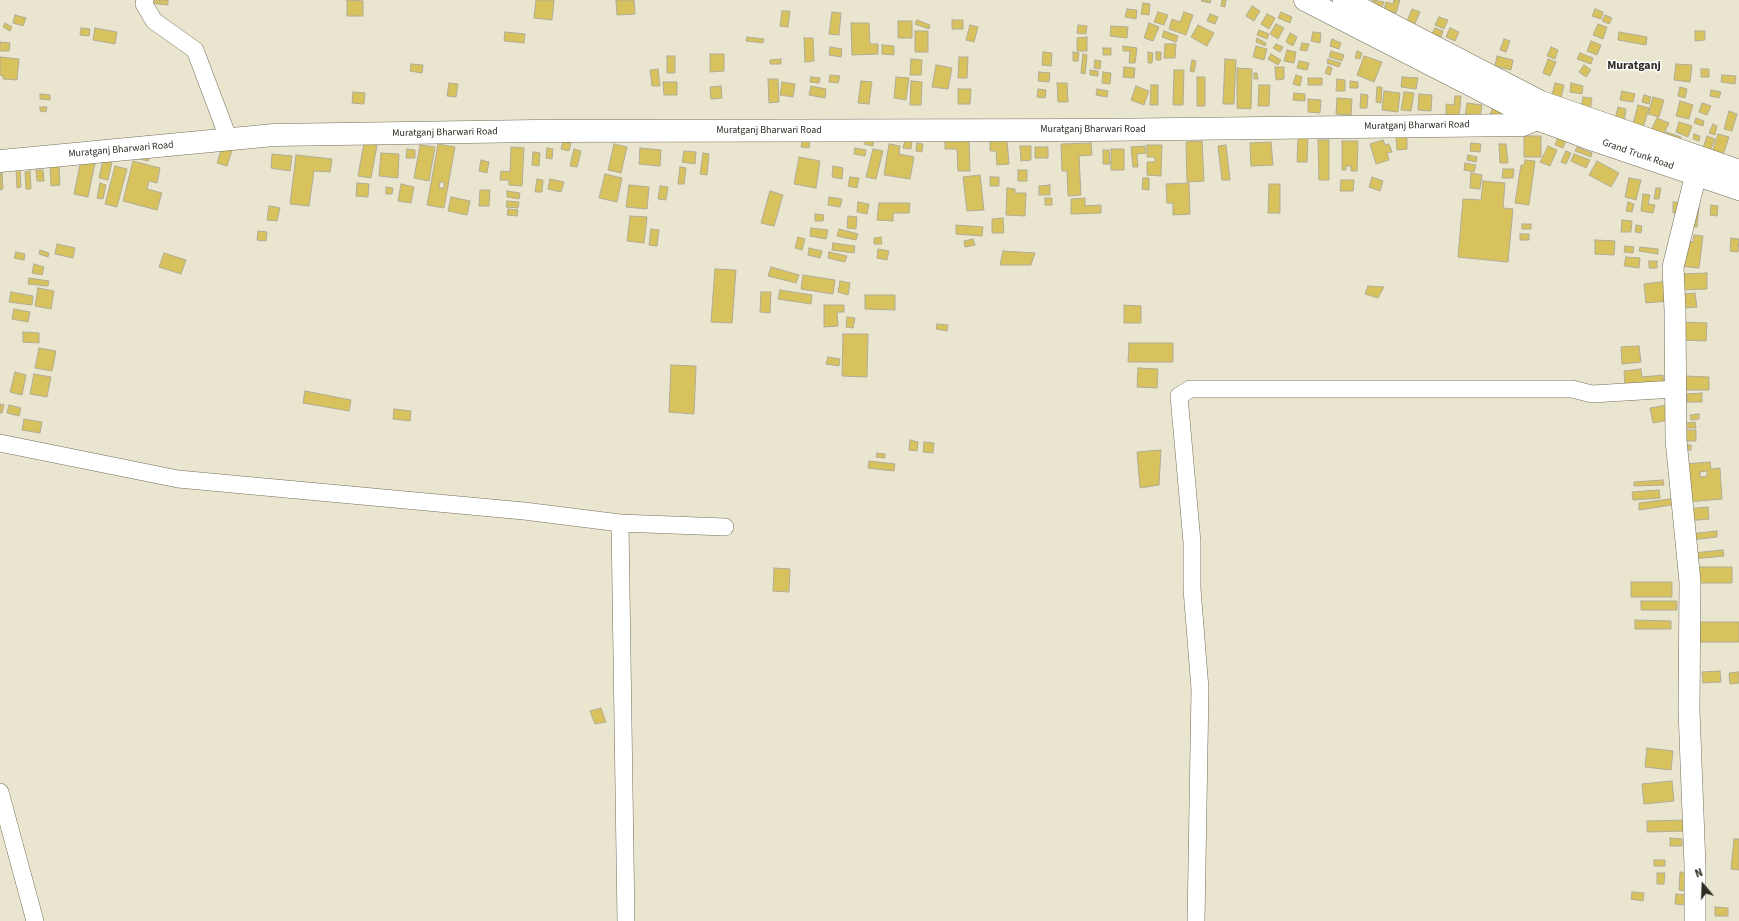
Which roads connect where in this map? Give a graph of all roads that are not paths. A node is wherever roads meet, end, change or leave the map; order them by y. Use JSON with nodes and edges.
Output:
{"nodes":[{"id":1,"x":145,"y":0,"type":"edge"},
{"id":2,"x":1305,"y":0,"type":"edge"},
{"id":3,"x":1344,"y":0,"type":"edge"},
{"id":4,"x":1367,"y":14,"type":"edge"},
{"id":5,"x":1544,"y":109,"type":"junction"},
{"id":6,"x":229,"y":140,"type":"junction"},
{"id":7,"x":0,"y":161,"type":"edge"},
{"id":8,"x":1698,"y":166,"type":"junction"},
{"id":9,"x":1739,"y":171,"type":"edge"},
{"id":10,"x":1739,"y":189,"type":"edge"},
{"id":11,"x":1675,"y":389,"type":"junction"},
{"id":12,"x":0,"y":443,"type":"edge"},
{"id":13,"x":620,"y":523,"type":"junction"},
{"id":14,"x":725,"y":527,"type":"dead end"},
{"id":15,"x":0,"y":792,"type":"edge"},
{"id":16,"x":35,"y":921,"type":"edge"},
{"id":17,"x":626,"y":921,"type":"edge"},
{"id":18,"x":1196,"y":921,"type":"edge"},
{"id":19,"x":1695,"y":921,"type":"edge"}],
"edges":[{"from":1,"to":6,"type":"street"},
{"from":2,"to":4,"type":"main road"},
{"from":3,"to":4,"type":"main road"},
{"from":4,"to":5,"type":"main road","name":"Grand Trunk Road"},
{"from":5,"to":6,"type":"main road","name":"Muratganj Bharwari Road"},
{"from":5,"to":8,"type":"main road","name":"Grand Trunk Road"},
{"from":6,"to":7,"type":"main road","name":"Muratganj Bharwari Road"},
{"from":8,"to":9,"type":"main road","name":"Grand Trunk Road"},
{"from":8,"to":10,"type":"main road","name":"Grand Trunk Road"},
{"from":8,"to":11,"type":"street"},
{"from":11,"to":18,"type":"street"},
{"from":11,"to":19,"type":"street"},
{"from":12,"to":13,"type":"street"},
{"from":13,"to":14,"type":"street"},
{"from":13,"to":17,"type":"street"},
{"from":15,"to":16,"type":"street"}]}
